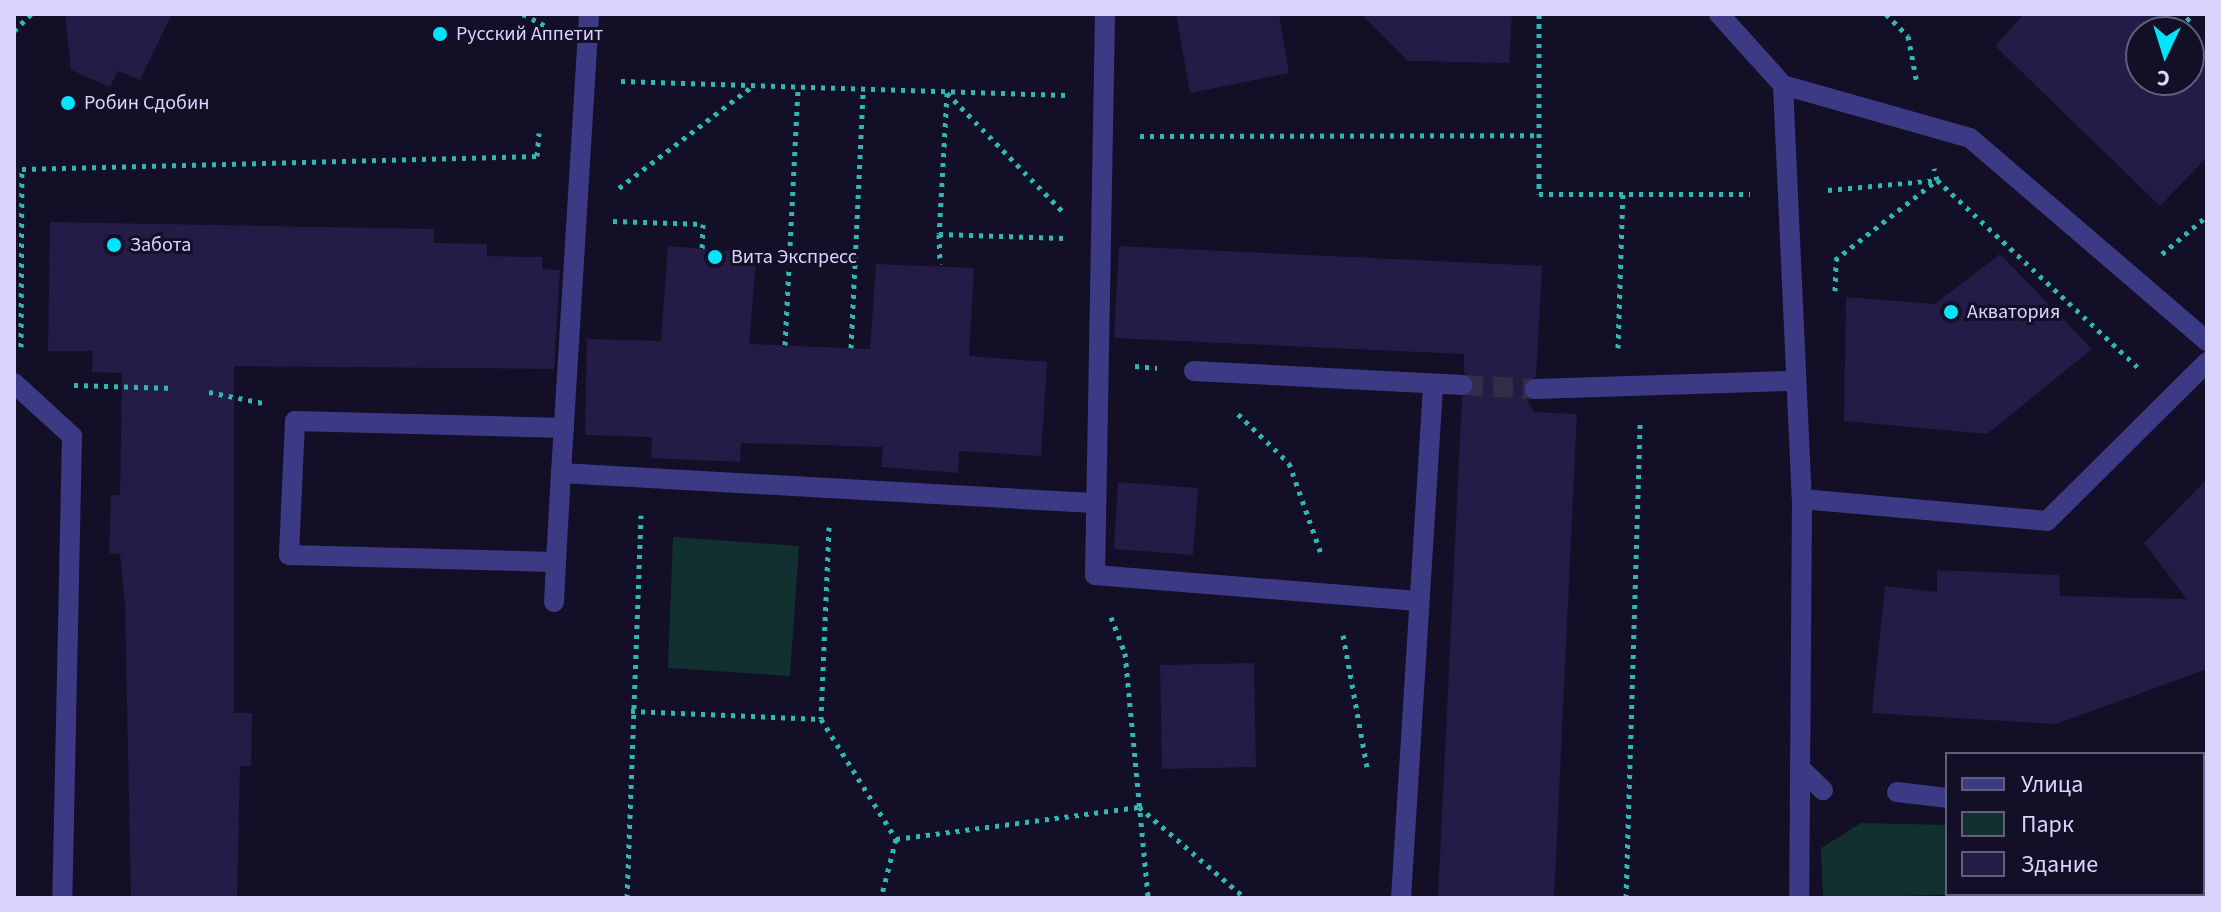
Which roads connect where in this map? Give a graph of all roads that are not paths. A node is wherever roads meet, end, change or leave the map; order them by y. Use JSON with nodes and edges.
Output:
{"nodes":[{"id":1,"x":589,"y":14,"type":"edge"},
{"id":2,"x":1105,"y":14,"type":"edge"},
{"id":3,"x":1719,"y":14,"type":"edge"},
{"id":4,"x":1783,"y":85,"type":"junction"},
{"id":5,"x":2207,"y":341,"type":"edge"},
{"id":6,"x":2207,"y":362,"type":"edge"},
{"id":7,"x":1194,"y":371,"type":"dead end"},
{"id":8,"x":1792,"y":381,"type":"junction"},
{"id":9,"x":17,"y":383,"type":"edge"},
{"id":10,"x":1463,"y":385,"type":"tunnel mouth"},
{"id":11,"x":1433,"y":387,"type":"junction"},
{"id":12,"x":1535,"y":389,"type":"tunnel mouth"},
{"id":13,"x":564,"y":428,"type":"junction"},
{"id":14,"x":561,"y":473,"type":"junction"},
{"id":15,"x":1802,"y":499,"type":"junction"},
{"id":16,"x":1093,"y":503,"type":"junction"},
{"id":17,"x":556,"y":562,"type":"junction"},
{"id":18,"x":1418,"y":601,"type":"junction"},
{"id":19,"x":554,"y":602,"type":"dead end"},
{"id":20,"x":1800,"y":768,"type":"junction"},
{"id":21,"x":1823,"y":790,"type":"dead end"},
{"id":22,"x":1897,"y":792,"type":"dead end"},
{"id":23,"x":1945,"y":798,"type":"edge"},
{"id":24,"x":62,"y":898,"type":"edge"},
{"id":25,"x":1401,"y":898,"type":"edge"},
{"id":26,"x":1799,"y":898,"type":"edge"}],
"edges":[{"from":1,"to":13,"type":"street"},
{"from":2,"to":16,"type":"street"},
{"from":3,"to":4,"type":"street"},
{"from":4,"to":5,"type":"street"},
{"from":4,"to":8,"type":"street"},
{"from":6,"to":15,"type":"street"},
{"from":7,"to":11,"type":"street"},
{"from":8,"to":12,"type":"street"},
{"from":8,"to":15,"type":"street"},
{"from":9,"to":24,"type":"street"},
{"from":10,"to":11,"type":"street"},
{"from":11,"to":18,"type":"street"},
{"from":13,"to":14,"type":"street"},
{"from":13,"to":17,"type":"street"},
{"from":14,"to":16,"type":"street"},
{"from":14,"to":17,"type":"street"},
{"from":15,"to":20,"type":"street"},
{"from":16,"to":18,"type":"street"},
{"from":17,"to":19,"type":"street"},
{"from":18,"to":25,"type":"street"},
{"from":20,"to":21,"type":"street"},
{"from":20,"to":26,"type":"street"},
{"from":22,"to":23,"type":"street"}]}
